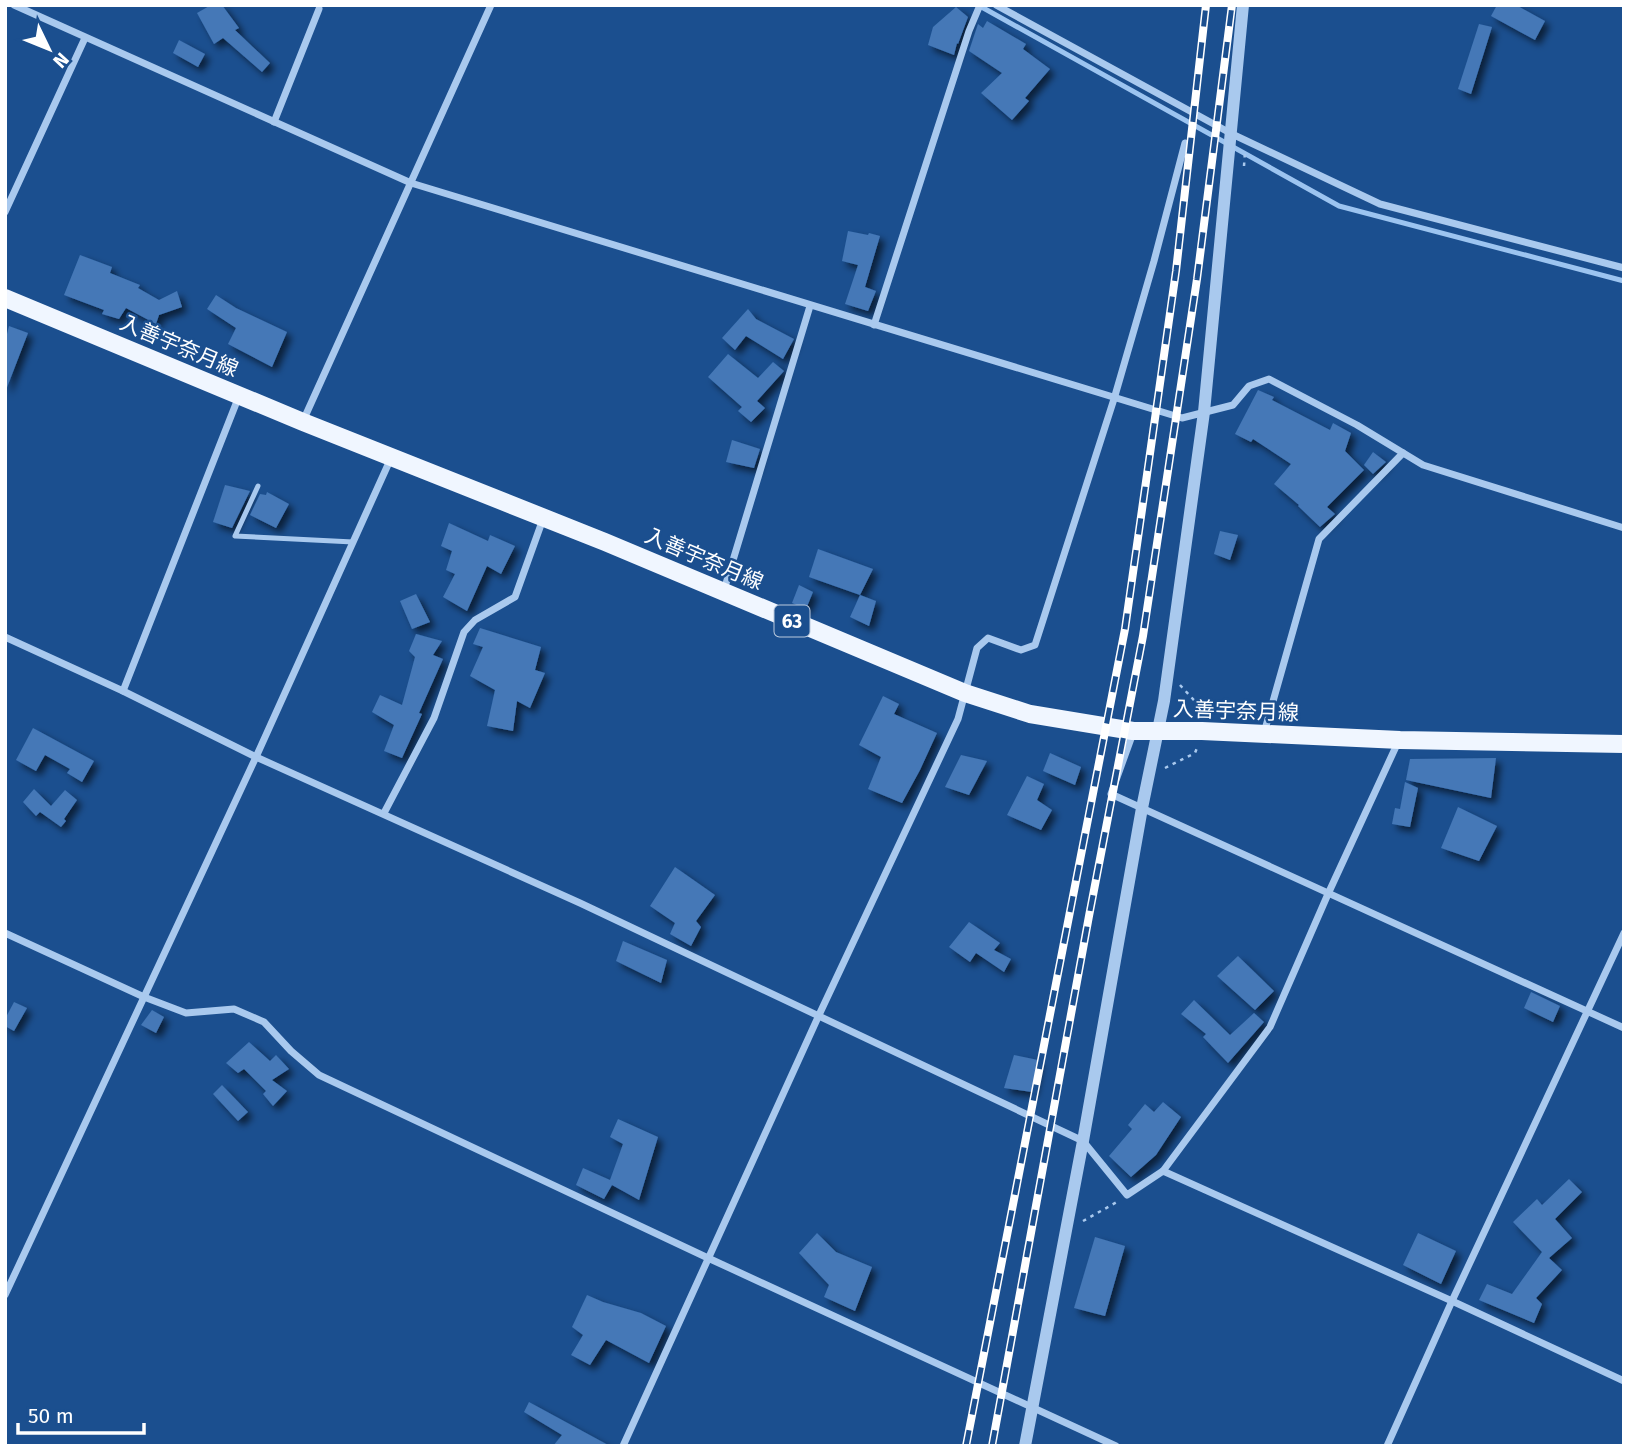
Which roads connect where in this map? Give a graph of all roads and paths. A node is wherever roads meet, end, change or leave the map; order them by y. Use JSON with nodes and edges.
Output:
{"nodes":[{"id":1,"x":14,"y":5,"type":"edge"},
{"id":2,"x":491,"y":5,"type":"edge"},
{"id":3,"x":980,"y":5,"type":"edge"},
{"id":4,"x":996,"y":5,"type":"edge"},
{"id":5,"x":1243,"y":5,"type":"edge"},
{"id":6,"x":319,"y":9,"type":"dead end"},
{"id":7,"x":85,"y":38,"type":"junction"},
{"id":8,"x":274,"y":122,"type":"junction"},
{"id":9,"x":1232,"y":134,"type":"junction"},
{"id":10,"x":1185,"y":143,"type":"dead end"},
{"id":11,"x":411,"y":183,"type":"junction"},
{"id":12,"x":5,"y":212,"type":"edge"},
{"id":13,"x":1624,"y":268,"type":"edge"},
{"id":14,"x":5,"y":298,"type":"edge"},
{"id":15,"x":810,"y":306,"type":"junction"},
{"id":16,"x":874,"y":325,"type":"junction"},
{"id":17,"x":240,"y":396,"type":"junction"},
{"id":18,"x":1114,"y":399,"type":"junction"},
{"id":19,"x":1204,"y":412,"type":"junction"},
{"id":20,"x":303,"y":422,"type":"junction"},
{"id":21,"x":1403,"y":453,"type":"junction"},
{"id":22,"x":391,"y":457,"type":"junction"},
{"id":23,"x":258,"y":486,"type":"dead end"},
{"id":24,"x":543,"y":518,"type":"junction"},
{"id":25,"x":1624,"y":528,"type":"edge"},
{"id":26,"x":353,"y":542,"type":"junction"},
{"id":27,"x":724,"y":592,"type":"junction"},
{"id":28,"x":5,"y":637,"type":"edge"},
{"id":29,"x":123,"y":691,"type":"junction"},
{"id":30,"x":965,"y":693,"type":"junction"},
{"id":31,"x":1133,"y":732,"type":"junction"},
{"id":32,"x":1159,"y":732,"type":"junction"},
{"id":33,"x":1264,"y":734,"type":"junction"},
{"id":34,"x":1400,"y":740,"type":"junction"},
{"id":35,"x":1624,"y":744,"type":"edge"},
{"id":36,"x":256,"y":757,"type":"junction"},
{"id":37,"x":1142,"y":808,"type":"junction"},
{"id":38,"x":384,"y":813,"type":"junction"},
{"id":39,"x":1328,"y":894,"type":"junction"},
{"id":40,"x":5,"y":933,"type":"edge"},
{"id":41,"x":1624,"y":933,"type":"edge"},
{"id":42,"x":144,"y":997,"type":"junction"},
{"id":43,"x":1587,"y":1012,"type":"junction"},
{"id":44,"x":819,"y":1015,"type":"junction"},
{"id":45,"x":1624,"y":1028,"type":"edge"},
{"id":46,"x":1083,"y":1141,"type":"junction"},
{"id":47,"x":1163,"y":1171,"type":"junction"},
{"id":48,"x":708,"y":1258,"type":"junction"},
{"id":49,"x":5,"y":1296,"type":"edge"},
{"id":50,"x":1452,"y":1301,"type":"junction"},
{"id":51,"x":1624,"y":1381,"type":"edge"},
{"id":52,"x":1033,"y":1407,"type":"junction"},
{"id":53,"x":623,"y":1446,"type":"edge"},
{"id":54,"x":1025,"y":1446,"type":"edge"},
{"id":55,"x":1116,"y":1446,"type":"edge"},
{"id":56,"x":1387,"y":1446,"type":"edge"}],
"edges":[{"from":1,"to":7,"type":"street"},
{"from":2,"to":11,"type":"street"},
{"from":3,"to":16,"type":"street"},
{"from":4,"to":9,"type":"street"},
{"from":5,"to":9,"type":"street"},
{"from":6,"to":8,"type":"street"},
{"from":7,"to":8,"type":"street"},
{"from":7,"to":12,"type":"street"},
{"from":8,"to":11,"type":"street"},
{"from":9,"to":13,"type":"street"},
{"from":9,"to":19,"type":"street"},
{"from":10,"to":18,"type":"street"},
{"from":11,"to":15,"type":"street"},
{"from":11,"to":20,"type":"street"},
{"from":14,"to":17,"type":"main road","name":"入善宇奈月線","number":"63"},
{"from":15,"to":16,"type":"street"},
{"from":15,"to":27,"type":"street"},
{"from":16,"to":18,"type":"street"},
{"from":17,"to":20,"type":"main road","name":"入善宇奈月線","number":"63"},
{"from":17,"to":29,"type":"street"},
{"from":18,"to":19,"type":"street"},
{"from":18,"to":30,"type":"street"},
{"from":19,"to":21,"type":"street"},
{"from":19,"to":32,"type":"street"},
{"from":20,"to":22,"type":"main road","name":"入善宇奈月線","number":"63"},
{"from":21,"to":25,"type":"street"},
{"from":21,"to":33,"type":"street"},
{"from":22,"to":24,"type":"main road","name":"入善宇奈月線","number":"63"},
{"from":22,"to":26,"type":"street"},
{"from":23,"to":26,"type":"lane"},
{"from":24,"to":27,"type":"main road","name":"入善宇奈月線","number":"63"},
{"from":24,"to":38,"type":"street"},
{"from":26,"to":36,"type":"street"},
{"from":27,"to":30,"type":"main road","name":"入善宇奈月線","number":"63"},
{"from":28,"to":29,"type":"street"},
{"from":29,"to":36,"type":"street"},
{"from":30,"to":31,"type":"main road","name":"入善宇奈月線","number":"63"},
{"from":30,"to":44,"type":"street"},
{"from":31,"to":32,"type":"main road","name":"入善宇奈月線","number":"63"},
{"from":31,"to":37,"type":"street"},
{"from":32,"to":33,"type":"main road","name":"入善宇奈月線","number":"63"},
{"from":32,"to":37,"type":"street"},
{"from":33,"to":34,"type":"main road","name":"入善宇奈月線","number":"63"},
{"from":34,"to":35,"type":"main road","name":"入善宇奈月線","number":"63"},
{"from":34,"to":39,"type":"street"},
{"from":36,"to":38,"type":"street"},
{"from":36,"to":42,"type":"street"},
{"from":37,"to":39,"type":"street"},
{"from":37,"to":46,"type":"street"},
{"from":38,"to":44,"type":"street"},
{"from":39,"to":43,"type":"street"},
{"from":39,"to":47,"type":"street"},
{"from":40,"to":42,"type":"street"},
{"from":41,"to":43,"type":"street"},
{"from":42,"to":48,"type":"street"},
{"from":42,"to":49,"type":"street"},
{"from":43,"to":45,"type":"street"},
{"from":43,"to":50,"type":"street"},
{"from":44,"to":46,"type":"street"},
{"from":44,"to":48,"type":"street"},
{"from":46,"to":47,"type":"street"},
{"from":46,"to":52,"type":"street"},
{"from":47,"to":50,"type":"street"},
{"from":48,"to":52,"type":"street"},
{"from":48,"to":53,"type":"street"},
{"from":50,"to":51,"type":"street"},
{"from":50,"to":56,"type":"street"},
{"from":52,"to":54,"type":"street"},
{"from":52,"to":55,"type":"street"}]}
